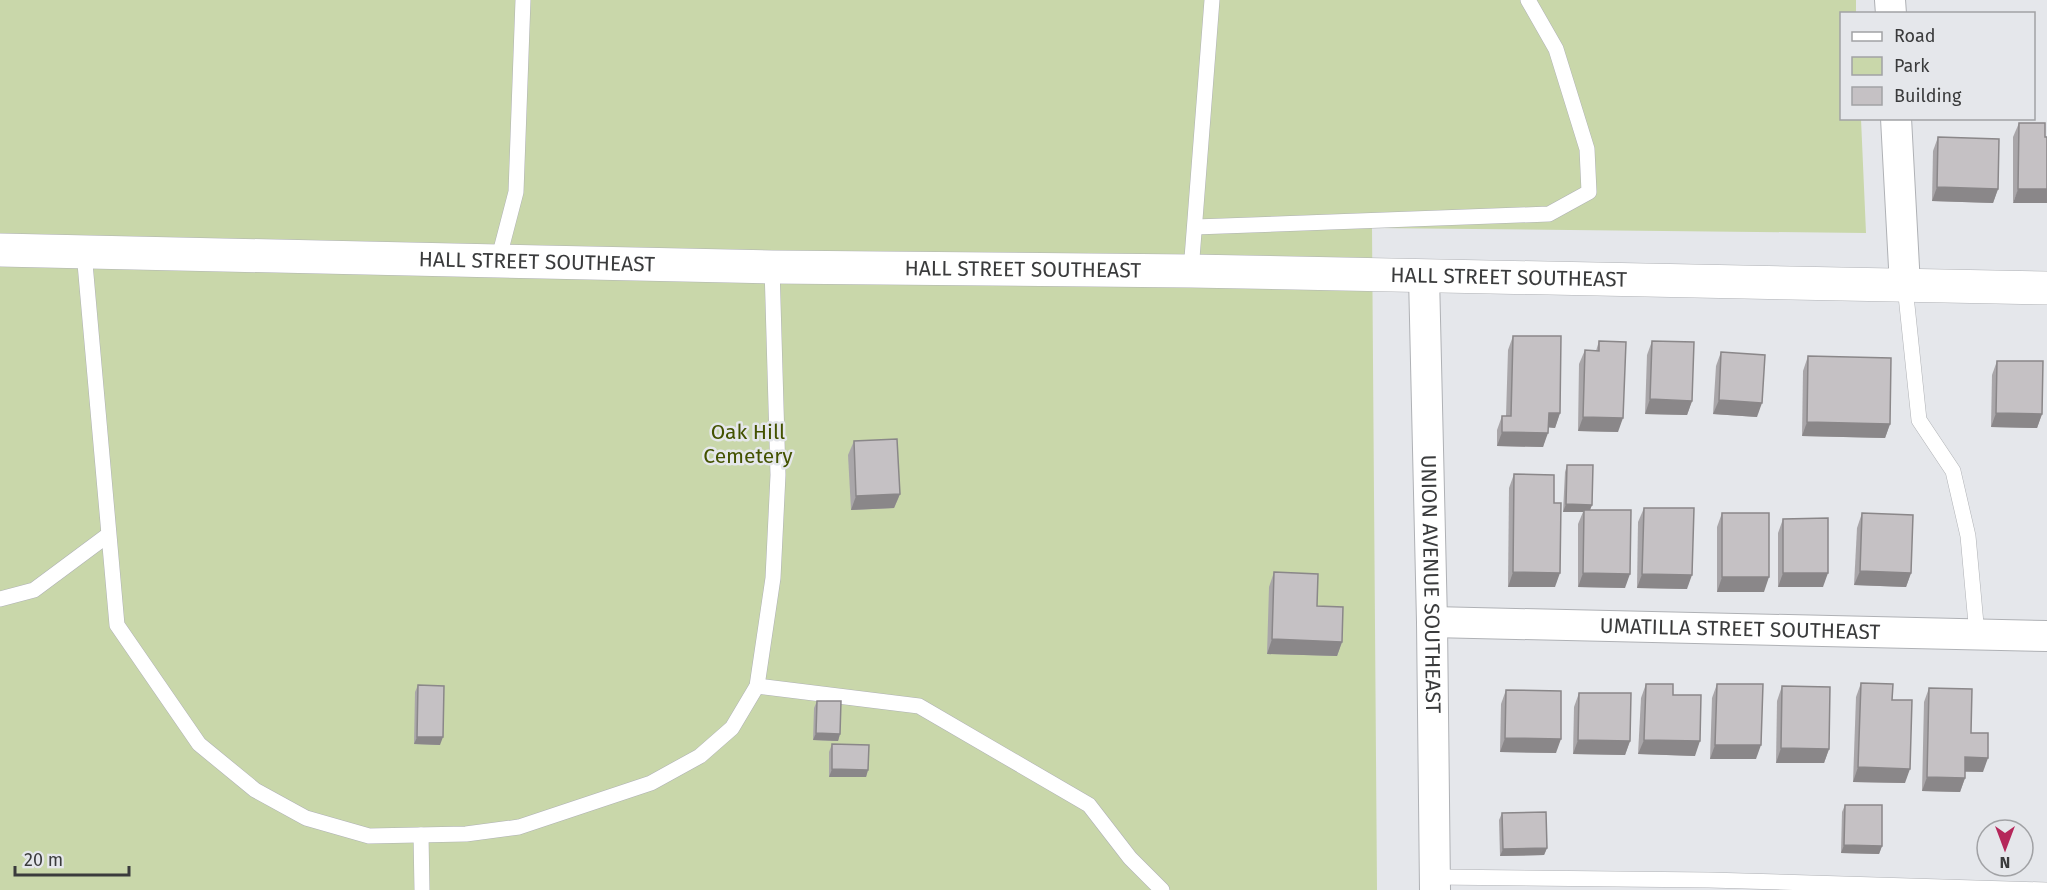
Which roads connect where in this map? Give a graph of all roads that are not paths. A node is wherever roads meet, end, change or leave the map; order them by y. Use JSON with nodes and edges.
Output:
{"nodes":[{"id":1,"x":523,"y":0,"type":"edge"},
{"id":2,"x":1212,"y":0,"type":"edge"},
{"id":3,"x":1528,"y":0,"type":"edge"},
{"id":4,"x":1896,"y":120,"type":"edge"},
{"id":5,"x":1195,"y":227,"type":"junction"},
{"id":6,"x":0,"y":250,"type":"edge"},
{"id":7,"x":84,"y":252,"type":"junction"},
{"id":8,"x":498,"y":261,"type":"junction"},
{"id":9,"x":772,"y":267,"type":"junction"},
{"id":10,"x":1191,"y":271,"type":"junction"},
{"id":11,"x":1424,"y":276,"type":"junction"},
{"id":12,"x":1905,"y":286,"type":"junction"},
{"id":13,"x":2047,"y":288,"type":"edge"},
{"id":14,"x":108,"y":535,"type":"junction"},
{"id":15,"x":0,"y":599,"type":"edge"},
{"id":16,"x":1432,"y":622,"type":"junction"},
{"id":17,"x":1977,"y":635,"type":"junction"},
{"id":18,"x":2047,"y":636,"type":"edge"},
{"id":19,"x":757,"y":686,"type":"junction"},
{"id":20,"x":421,"y":835,"type":"junction"},
{"id":21,"x":1435,"y":883,"type":"edge"},
{"id":22,"x":422,"y":890,"type":"edge"},
{"id":23,"x":1162,"y":890,"type":"edge"},
{"id":24,"x":2046,"y":890,"type":"edge"}],
"edges":[{"from":1,"to":8,"type":"lane"},
{"from":2,"to":5,"type":"lane"},
{"from":3,"to":5,"type":"lane"},
{"from":4,"to":12,"type":"street"},
{"from":5,"to":10,"type":"lane"},
{"from":6,"to":7,"type":"main road","name":"HALL STREET SOUTHEAST"},
{"from":7,"to":8,"type":"main road","name":"HALL STREET SOUTHEAST"},
{"from":7,"to":14,"type":"lane"},
{"from":8,"to":9,"type":"main road","name":"HALL STREET SOUTHEAST"},
{"from":9,"to":10,"type":"main road","name":"HALL STREET SOUTHEAST"},
{"from":9,"to":19,"type":"lane"},
{"from":10,"to":11,"type":"main road","name":"HALL STREET SOUTHEAST"},
{"from":11,"to":12,"type":"main road","name":"HALL STREET SOUTHEAST"},
{"from":11,"to":16,"type":"street","name":"UNION AVENUE SOUTHEAST"},
{"from":12,"to":13,"type":"main road","name":"HALL STREET SOUTHEAST"},
{"from":12,"to":17,"type":"lane"},
{"from":14,"to":15,"type":"lane"},
{"from":14,"to":20,"type":"lane"},
{"from":16,"to":17,"type":"street","name":"UMATILLA STREET SOUTHEAST"},
{"from":16,"to":21,"type":"street","name":"UNION AVENUE SOUTHEAST"},
{"from":17,"to":18,"type":"street","name":"UMATILLA STREET SOUTHEAST"},
{"from":19,"to":20,"type":"lane"},
{"from":19,"to":23,"type":"lane"},
{"from":20,"to":22,"type":"lane"},
{"from":21,"to":24,"type":"lane"}]}
